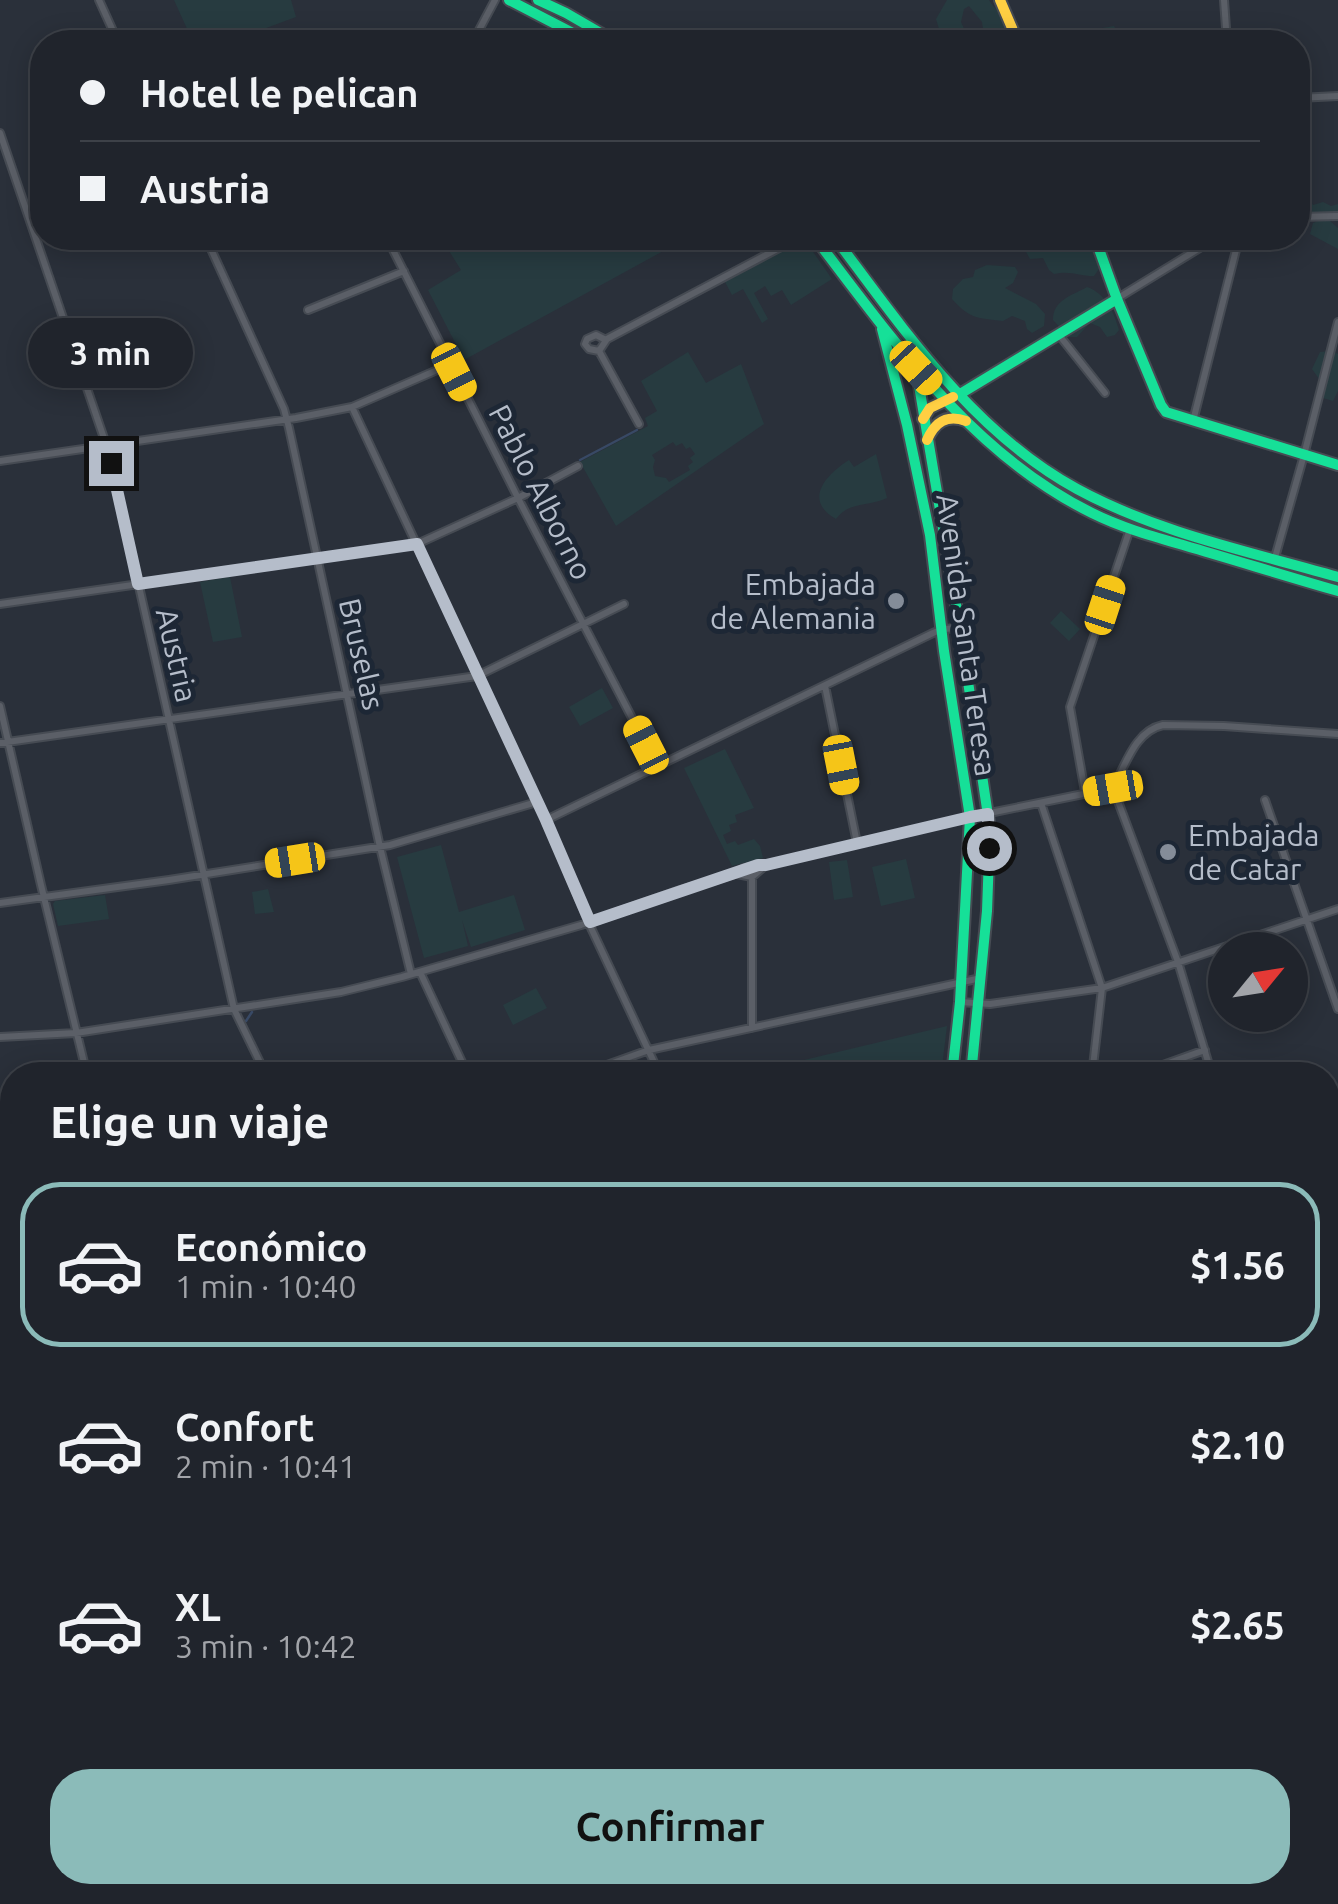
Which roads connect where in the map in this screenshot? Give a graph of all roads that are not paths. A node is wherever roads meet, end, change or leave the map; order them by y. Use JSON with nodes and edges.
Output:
{"nodes":[{"id":1,"x":99,"y":0,"type":"edge"},
{"id":2,"x":509,"y":0,"type":"edge"},
{"id":3,"x":538,"y":0,"type":"edge"},
{"id":4,"x":1000,"y":0,"type":"edge"},
{"id":5,"x":1224,"y":0,"type":"edge"},
{"id":6,"x":494,"y":2,"type":"edge"},
{"id":7,"x":113,"y":30,"type":"edge"},
{"id":8,"x":479,"y":30,"type":"edge"},
{"id":9,"x":567,"y":30,"type":"edge"},
{"id":10,"x":597,"y":30,"type":"edge"},
{"id":11,"x":1013,"y":30,"type":"edge"},
{"id":12,"x":1226,"y":30,"type":"edge"},
{"id":13,"x":1338,"y":96,"type":"edge"},
{"id":14,"x":1310,"y":97,"type":"edge"},
{"id":15,"x":0,"y":133,"type":"edge"},
{"id":16,"x":1338,"y":216,"type":"edge"},
{"id":17,"x":1310,"y":217,"type":"edge"},
{"id":18,"x":30,"y":221,"type":"edge"},
{"id":19,"x":40,"y":250,"type":"edge"},
{"id":20,"x":211,"y":250,"type":"edge"},
{"id":21,"x":393,"y":250,"type":"edge"},
{"id":22,"x":775,"y":250,"type":"edge"},
{"id":23,"x":825,"y":250,"type":"edge"},
{"id":24,"x":841,"y":250,"type":"edge"},
{"id":25,"x":1099,"y":250,"type":"edge"},
{"id":26,"x":1196,"y":250,"type":"edge"},
{"id":27,"x":1236,"y":250,"type":"edge"},
{"id":28,"x":404,"y":270,"type":"junction"},
{"id":29,"x":1116,"y":299,"type":"junction"},
{"id":30,"x":308,"y":310,"type":"dead end"},
{"id":31,"x":1338,"y":322,"type":"edge"},
{"id":32,"x":880,"y":325,"type":"junction"},
{"id":33,"x":903,"y":330,"type":"junction"},
{"id":34,"x":1058,"y":334,"type":"junction"},
{"id":35,"x":606,"y":340,"type":"junction"},
{"id":36,"x":599,"y":350,"type":"junction"},
{"id":37,"x":451,"y":364,"type":"junction"},
{"id":38,"x":916,"y":368,"type":"junction"},
{"id":39,"x":1105,"y":393,"type":"dead end"},
{"id":40,"x":960,"y":394,"type":"junction"},
{"id":41,"x":946,"y":400,"type":"junction"},
{"id":42,"x":352,"y":407,"type":"junction"},
{"id":43,"x":923,"y":419,"type":"junction"},
{"id":44,"x":286,"y":420,"type":"junction"},
{"id":45,"x":1193,"y":422,"type":"junction"},
{"id":46,"x":639,"y":424,"type":"dead end"},
{"id":47,"x":971,"y":424,"type":"junction"},
{"id":48,"x":927,"y":440,"type":"junction"},
{"id":49,"x":107,"y":446,"type":"junction"},
{"id":50,"x":1304,"y":455,"type":"junction"},
{"id":51,"x":0,"y":461,"type":"edge"},
{"id":52,"x":1338,"y":464,"type":"edge"},
{"id":53,"x":578,"y":466,"type":"dead end"},
{"id":54,"x":518,"y":498,"type":"junction"},
{"id":55,"x":1130,"y":528,"type":"junction"},
{"id":56,"x":417,"y":544,"type":"junction"},
{"id":57,"x":317,"y":558,"type":"junction"},
{"id":58,"x":1274,"y":558,"type":"junction"},
{"id":59,"x":1271,"y":572,"type":"junction"},
{"id":60,"x":1338,"y":577,"type":"edge"},
{"id":61,"x":138,"y":584,"type":"junction"},
{"id":62,"x":1338,"y":591,"type":"edge"},
{"id":63,"x":0,"y":604,"type":"edge"},
{"id":64,"x":624,"y":604,"type":"dead end"},
{"id":65,"x":584,"y":624,"type":"junction"},
{"id":66,"x":960,"y":628,"type":"junction"},
{"id":67,"x":943,"y":629,"type":"junction"},
{"id":68,"x":477,"y":676,"type":"junction"},
{"id":69,"x":826,"y":686,"type":"junction"},
{"id":70,"x":348,"y":694,"type":"junction"},
{"id":71,"x":0,"y":706,"type":"edge"},
{"id":72,"x":169,"y":720,"type":"junction"},
{"id":73,"x":1338,"y":734,"type":"edge"},
{"id":74,"x":4,"y":742,"type":"edge"},
{"id":75,"x":657,"y":766,"type":"junction"},
{"id":76,"x":1113,"y":788,"type":"junction"},
{"id":77,"x":1085,"y":792,"type":"junction"},
{"id":78,"x":1265,"y":800,"type":"dead end"},
{"id":79,"x":538,"y":802,"type":"junction"},
{"id":80,"x":1042,"y":802,"type":"junction"},
{"id":81,"x":988,"y":814,"type":"junction"},
{"id":82,"x":970,"y":817,"type":"junction"},
{"id":83,"x":546,"y":820,"type":"junction"},
{"id":84,"x":857,"y":843,"type":"junction"},
{"id":85,"x":380,"y":846,"type":"junction"},
{"id":86,"x":766,"y":865,"type":"junction"},
{"id":87,"x":204,"y":874,"type":"junction"},
{"id":88,"x":735,"y":874,"type":"junction"},
{"id":89,"x":752,"y":876,"type":"junction"},
{"id":90,"x":43,"y":896,"type":"junction"},
{"id":91,"x":0,"y":902,"type":"edge"},
{"id":92,"x":1338,"y":909,"type":"edge"},
{"id":93,"x":1308,"y":919,"type":"junction"},
{"id":94,"x":590,"y":922,"type":"junction"},
{"id":95,"x":1178,"y":962,"type":"junction"},
{"id":96,"x":416,"y":973,"type":"junction"},
{"id":97,"x":981,"y":978,"type":"junction"},
{"id":98,"x":962,"y":982,"type":"junction"},
{"id":99,"x":1102,"y":988,"type":"junction"},
{"id":100,"x":960,"y":1002,"type":"junction"},
{"id":101,"x":979,"y":1003,"type":"junction"},
{"id":102,"x":234,"y":1009,"type":"junction"},
{"id":103,"x":1338,"y":1010,"type":"edge"},
{"id":104,"x":752,"y":1028,"type":"junction"},
{"id":105,"x":76,"y":1032,"type":"junction"},
{"id":106,"x":0,"y":1037,"type":"edge"},
{"id":107,"x":649,"y":1050,"type":"junction"},
{"id":108,"x":1205,"y":1050,"type":"junction"},
{"id":109,"x":84,"y":1062,"type":"edge"},
{"id":110,"x":260,"y":1062,"type":"edge"},
{"id":111,"x":461,"y":1062,"type":"edge"},
{"id":112,"x":615,"y":1062,"type":"edge"},
{"id":113,"x":654,"y":1062,"type":"edge"},
{"id":114,"x":953,"y":1062,"type":"edge"},
{"id":115,"x":972,"y":1062,"type":"edge"},
{"id":116,"x":1093,"y":1062,"type":"edge"},
{"id":117,"x":1171,"y":1062,"type":"edge"},
{"id":118,"x":1208,"y":1062,"type":"edge"}],
"edges":[{"from":1,"to":7,"type":"street"},
{"from":2,"to":9,"type":"main road"},
{"from":3,"to":10,"type":"main road"},
{"from":4,"to":11,"type":"main road"},
{"from":5,"to":12,"type":"street"},
{"from":6,"to":8,"type":"street"},
{"from":13,"to":14,"type":"street"},
{"from":15,"to":18,"type":"street","name":"Austria"},
{"from":16,"to":17,"type":"street"},
{"from":19,"to":49,"type":"street","name":"Austria"},
{"from":20,"to":44,"type":"street","name":"Bruselas"},
{"from":21,"to":28,"type":"street","name":"Pablo Alborno"},
{"from":22,"to":35,"type":"street"},
{"from":23,"to":32,"type":"main road"},
{"from":24,"to":33,"type":"main road"},
{"from":25,"to":29,"type":"main road"},
{"from":26,"to":29,"type":"street"},
{"from":27,"to":45,"type":"street"},
{"from":28,"to":30,"type":"street"},
{"from":28,"to":37,"type":"street","name":"Pablo Alborno"},
{"from":29,"to":34,"type":"main road"},
{"from":29,"to":45,"type":"main road"},
{"from":31,"to":50,"type":"street"},
{"from":32,"to":38,"type":"main road"},
{"from":32,"to":67,"type":"main road","name":"Avenida Santa Teresa"},
{"from":33,"to":38,"type":"main road"},
{"from":33,"to":40,"type":"main road"},
{"from":34,"to":39,"type":"street"},
{"from":34,"to":40,"type":"main road"},
{"from":35,"to":36,"type":"street"},
{"from":35,"to":36,"type":"street"},
{"from":36,"to":46,"type":"street"},
{"from":37,"to":42,"type":"street"},
{"from":37,"to":54,"type":"street","name":"Pablo Alborno"},
{"from":38,"to":41,"type":"main road"},
{"from":38,"to":43,"type":"main road","name":"Avenida Santa Teresa"},
{"from":40,"to":41,"type":"main road"},
{"from":40,"to":58,"type":"main road"},
{"from":41,"to":43,"type":"main road"},
{"from":41,"to":47,"type":"main road"},
{"from":42,"to":44,"type":"street"},
{"from":42,"to":56,"type":"street"},
{"from":43,"to":48,"type":"main road","name":"Avenida Santa Teresa"},
{"from":44,"to":49,"type":"street"},
{"from":44,"to":57,"type":"street","name":"Bruselas"},
{"from":45,"to":50,"type":"main road"},
{"from":47,"to":48,"type":"main road"},
{"from":47,"to":55,"type":"main road"},
{"from":48,"to":66,"type":"main road","name":"Avenida Santa Teresa"},
{"from":49,"to":51,"type":"street"},
{"from":49,"to":61,"type":"street","name":"Austria"},
{"from":50,"to":52,"type":"main road"},
{"from":50,"to":58,"type":"street"},
{"from":53,"to":54,"type":"street"},
{"from":54,"to":56,"type":"street"},
{"from":54,"to":65,"type":"street","name":"Pablo Alborno"},
{"from":55,"to":59,"type":"main road"},
{"from":55,"to":77,"type":"street"},
{"from":56,"to":57,"type":"street"},
{"from":56,"to":68,"type":"street"},
{"from":57,"to":61,"type":"street"},
{"from":57,"to":70,"type":"street","name":"Bruselas"},
{"from":58,"to":59,"type":"street"},
{"from":58,"to":60,"type":"main road"},
{"from":59,"to":62,"type":"main road"},
{"from":61,"to":63,"type":"street"},
{"from":61,"to":72,"type":"street","name":"Austria"},
{"from":64,"to":65,"type":"street"},
{"from":65,"to":68,"type":"street"},
{"from":65,"to":75,"type":"street","name":"Pablo Alborno"},
{"from":66,"to":67,"type":"street"},
{"from":66,"to":81,"type":"main road","name":"Avenida Santa Teresa"},
{"from":67,"to":69,"type":"street"},
{"from":67,"to":82,"type":"main road","name":"Avenida Santa Teresa"},
{"from":68,"to":70,"type":"street"},
{"from":68,"to":79,"type":"street"},
{"from":69,"to":75,"type":"street"},
{"from":69,"to":84,"type":"street"},
{"from":70,"to":72,"type":"street"},
{"from":70,"to":85,"type":"street","name":"Bruselas"},
{"from":71,"to":74,"type":"street"},
{"from":72,"to":74,"type":"street"},
{"from":72,"to":87,"type":"street","name":"Austria"},
{"from":73,"to":76,"type":"street"},
{"from":74,"to":90,"type":"street"},
{"from":75,"to":83,"type":"street"},
{"from":76,"to":77,"type":"street"},
{"from":76,"to":95,"type":"street"},
{"from":77,"to":80,"type":"street"},
{"from":78,"to":93,"type":"street"},
{"from":79,"to":83,"type":"street"},
{"from":79,"to":85,"type":"street"},
{"from":80,"to":81,"type":"street"},
{"from":80,"to":99,"type":"street"},
{"from":81,"to":82,"type":"street"},
{"from":81,"to":97,"type":"main road","name":"Avenida Santa Teresa"},
{"from":82,"to":84,"type":"street"},
{"from":82,"to":98,"type":"main road","name":"Avenida Santa Teresa"},
{"from":83,"to":94,"type":"street"},
{"from":84,"to":86,"type":"street"},
{"from":85,"to":87,"type":"street"},
{"from":85,"to":96,"type":"street","name":"Bruselas"},
{"from":86,"to":88,"type":"street"},
{"from":86,"to":89,"type":"street"},
{"from":87,"to":90,"type":"street"},
{"from":87,"to":102,"type":"street","name":"Austria"},
{"from":88,"to":89,"type":"street"},
{"from":88,"to":94,"type":"street"},
{"from":89,"to":104,"type":"street"},
{"from":90,"to":91,"type":"street"},
{"from":90,"to":105,"type":"street"},
{"from":92,"to":93,"type":"street"},
{"from":93,"to":95,"type":"street"},
{"from":93,"to":103,"type":"street"},
{"from":94,"to":96,"type":"street"},
{"from":94,"to":107,"type":"street"},
{"from":95,"to":99,"type":"street"},
{"from":95,"to":108,"type":"street"},
{"from":96,"to":102,"type":"street"},
{"from":96,"to":111,"type":"street","name":"Bruselas"},
{"from":97,"to":98,"type":"street"},
{"from":97,"to":101,"type":"main road","name":"Avenida Santa Teresa"},
{"from":98,"to":100,"type":"main road","name":"Avenida Santa Teresa"},
{"from":98,"to":104,"type":"street"},
{"from":99,"to":101,"type":"street"},
{"from":99,"to":116,"type":"street"},
{"from":100,"to":101,"type":"street"},
{"from":100,"to":114,"type":"main road","name":"Avenida Santa Teresa"},
{"from":101,"to":115,"type":"main road","name":"Avenida Santa Teresa"},
{"from":102,"to":105,"type":"street"},
{"from":102,"to":110,"type":"street","name":"Austria"},
{"from":104,"to":107,"type":"street"},
{"from":105,"to":106,"type":"street"},
{"from":105,"to":109,"type":"street"},
{"from":107,"to":112,"type":"street"},
{"from":107,"to":113,"type":"street"},
{"from":108,"to":117,"type":"street"},
{"from":108,"to":118,"type":"street"}]}
